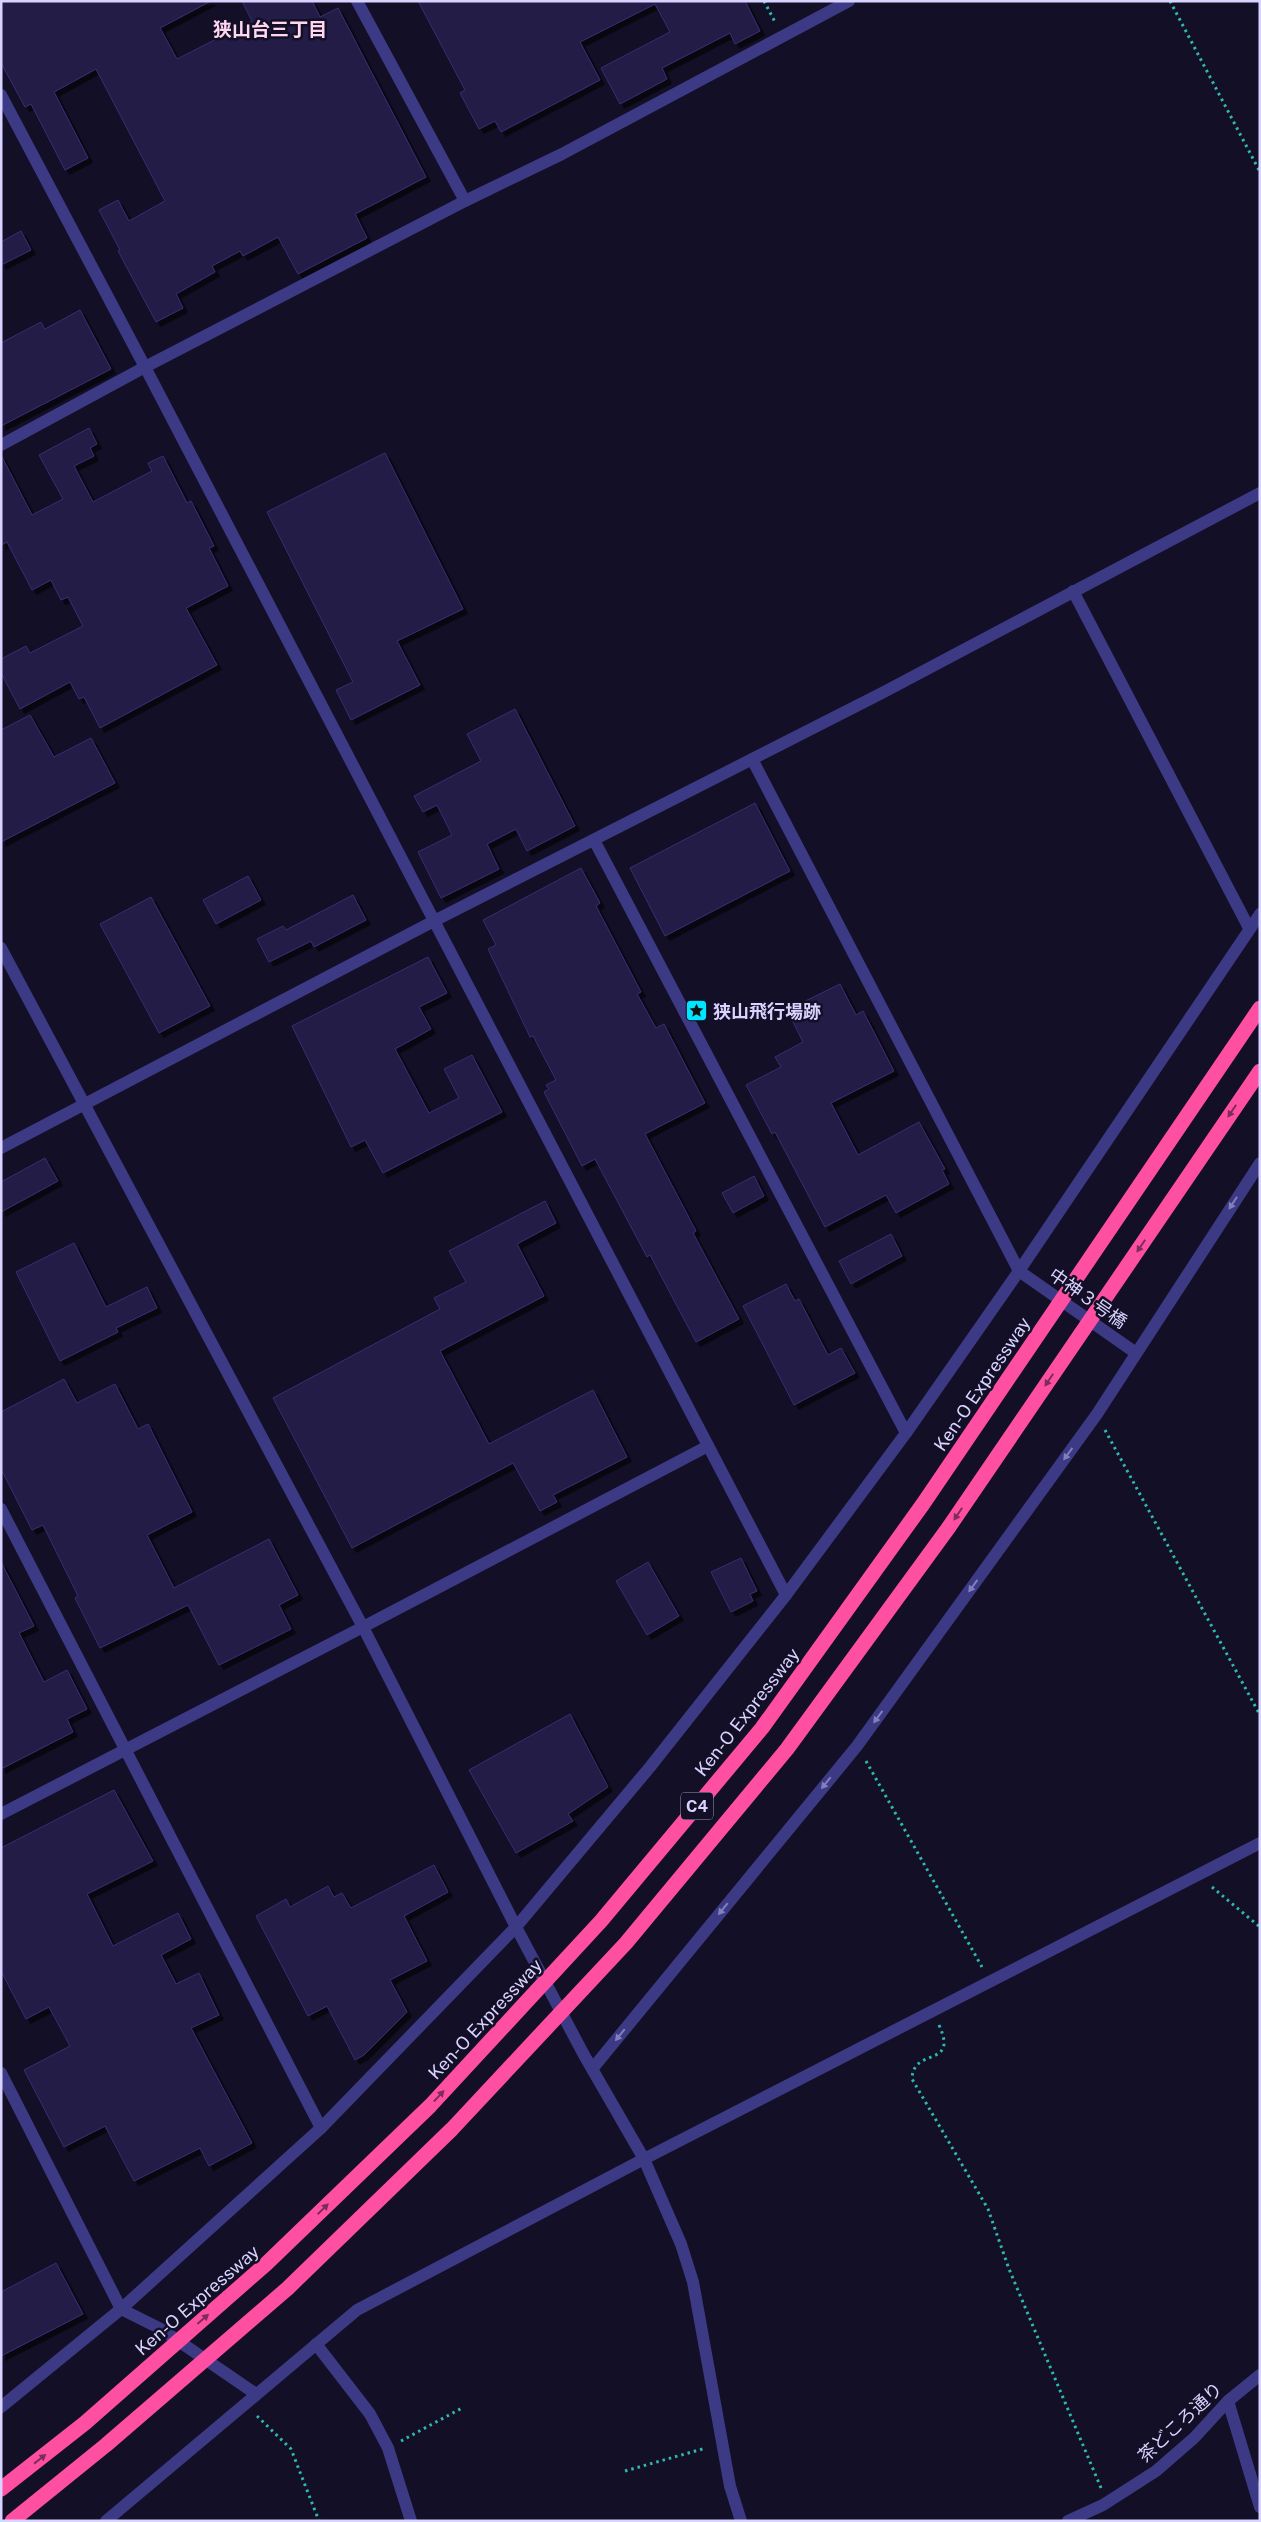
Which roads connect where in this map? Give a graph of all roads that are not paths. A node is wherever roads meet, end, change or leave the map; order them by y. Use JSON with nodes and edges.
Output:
{"nodes":[{"id":1,"x":357,"y":1,"type":"edge"},
{"id":2,"x":850,"y":1,"type":"edge"},
{"id":3,"x":1,"y":95,"type":"edge"},
{"id":4,"x":465,"y":201,"type":"junction"},
{"id":5,"x":144,"y":367,"type":"junction"},
{"id":6,"x":1,"y":445,"type":"edge"},
{"id":7,"x":1260,"y":493,"type":"edge"},
{"id":8,"x":1073,"y":591,"type":"junction"},
{"id":9,"x":752,"y":759,"type":"junction"},
{"id":10,"x":594,"y":840,"type":"junction"},
{"id":11,"x":1260,"y":914,"type":"edge"},
{"id":12,"x":434,"y":921,"type":"junction"},
{"id":13,"x":1249,"y":928,"type":"junction"},
{"id":14,"x":1,"y":948,"type":"edge"},
{"id":15,"x":1260,"y":1008,"type":"edge"},
{"id":16,"x":1260,"y":1071,"type":"edge"},
{"id":17,"x":84,"y":1105,"type":"junction"},
{"id":18,"x":1,"y":1148,"type":"edge"},
{"id":19,"x":1260,"y":1163,"type":"edge"},
{"id":20,"x":1020,"y":1271,"type":"junction"},
{"id":21,"x":1136,"y":1353,"type":"junction"},
{"id":22,"x":906,"y":1433,"type":"junction"},
{"id":23,"x":708,"y":1446,"type":"junction"},
{"id":24,"x":1,"y":1509,"type":"edge"},
{"id":25,"x":786,"y":1595,"type":"junction"},
{"id":26,"x":363,"y":1627,"type":"junction"},
{"id":27,"x":127,"y":1749,"type":"junction"},
{"id":28,"x":1,"y":1814,"type":"edge"},
{"id":29,"x":1260,"y":1843,"type":"edge"},
{"id":30,"x":516,"y":1927,"type":"junction"},
{"id":31,"x":593,"y":2068,"type":"junction"},
{"id":32,"x":1,"y":2073,"type":"edge"},
{"id":33,"x":321,"y":2128,"type":"junction"},
{"id":34,"x":644,"y":2160,"type":"junction"},
{"id":35,"x":121,"y":2308,"type":"junction"},
{"id":36,"x":316,"y":2344,"type":"junction"},
{"id":37,"x":1260,"y":2375,"type":"edge"},
{"id":38,"x":256,"y":2394,"type":"junction"},
{"id":39,"x":1228,"y":2401,"type":"junction"},
{"id":40,"x":1,"y":2407,"type":"edge"},
{"id":41,"x":1,"y":2489,"type":"edge"},
{"id":42,"x":1260,"y":2508,"type":"edge"},
{"id":43,"x":12,"y":2521,"type":"edge"},
{"id":44,"x":106,"y":2521,"type":"edge"},
{"id":45,"x":410,"y":2521,"type":"edge"},
{"id":46,"x":741,"y":2521,"type":"edge"},
{"id":47,"x":1068,"y":2521,"type":"edge"}],
"edges":[{"from":1,"to":4,"type":"street"},
{"from":2,"to":4,"type":"street"},
{"from":3,"to":5,"type":"street"},
{"from":4,"to":5,"type":"street"},
{"from":5,"to":6,"type":"street"},
{"from":5,"to":12,"type":"street"},
{"from":7,"to":8,"type":"street"},
{"from":8,"to":9,"type":"street"},
{"from":8,"to":13,"type":"street"},
{"from":9,"to":10,"type":"street"},
{"from":9,"to":20,"type":"street"},
{"from":10,"to":12,"type":"street"},
{"from":10,"to":22,"type":"street"},
{"from":11,"to":13,"type":"street"},
{"from":12,"to":17,"type":"street"},
{"from":12,"to":23,"type":"street"},
{"from":13,"to":20,"type":"street"},
{"from":14,"to":17,"type":"street"},
{"from":41,"to":15,"type":"highway","name":"Ken-O Expressway","number":"C4","one_way":true},
{"from":16,"to":43,"type":"highway","number":"C4","one_way":true},
{"from":17,"to":18,"type":"street"},
{"from":17,"to":26,"type":"street"},
{"from":19,"to":21,"type":"street","one_way":true},
{"from":20,"to":21,"type":"street","name":"中神３号橋"},
{"from":20,"to":22,"type":"street"},
{"from":21,"to":31,"type":"street","one_way":true},
{"from":22,"to":25,"type":"street"},
{"from":23,"to":25,"type":"street"},
{"from":23,"to":26,"type":"street"},
{"from":24,"to":27,"type":"street"},
{"from":25,"to":30,"type":"street"},
{"from":26,"to":27,"type":"street"},
{"from":26,"to":30,"type":"street"},
{"from":27,"to":28,"type":"street"},
{"from":27,"to":33,"type":"street"},
{"from":29,"to":34,"type":"street"},
{"from":30,"to":31,"type":"street"},
{"from":30,"to":33,"type":"street"},
{"from":31,"to":34,"type":"street"},
{"from":32,"to":35,"type":"street"},
{"from":33,"to":35,"type":"street"},
{"from":34,"to":36,"type":"street"},
{"from":34,"to":46,"type":"street"},
{"from":35,"to":38,"type":"street"},
{"from":35,"to":40,"type":"street"},
{"from":36,"to":38,"type":"street"},
{"from":36,"to":45,"type":"street"},
{"from":37,"to":39,"type":"street","name":"茶どころ通り"},
{"from":38,"to":44,"type":"street"},
{"from":39,"to":42,"type":"street"},
{"from":39,"to":47,"type":"street","name":"茶どころ通り"}]}
